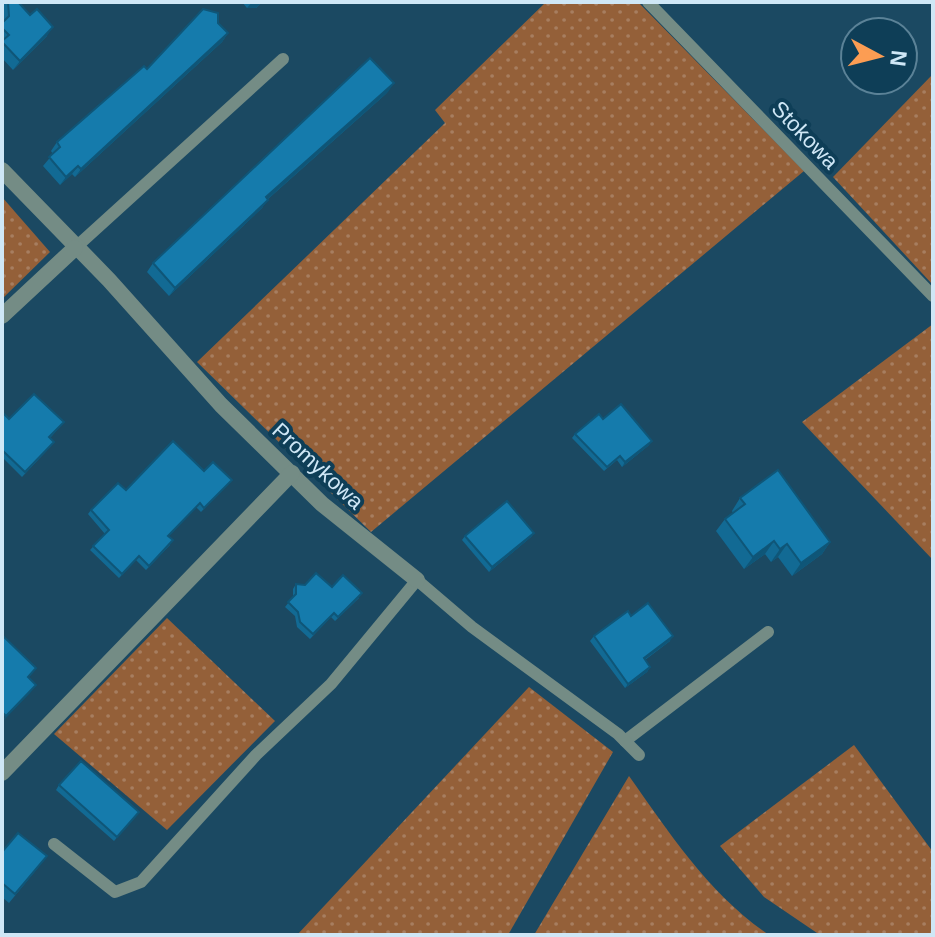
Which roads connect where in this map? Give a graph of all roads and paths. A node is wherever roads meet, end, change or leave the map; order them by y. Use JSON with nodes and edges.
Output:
{"nodes":[{"id":1,"x":648,"y":2,"type":"edge"},
{"id":2,"x":283,"y":59,"type":"dead end"},
{"id":3,"x":2,"y":170,"type":"edge"},
{"id":4,"x":75,"y":248,"type":"junction"},
{"id":5,"x":933,"y":296,"type":"edge"},
{"id":6,"x":2,"y":316,"type":"edge"},
{"id":7,"x":292,"y":473,"type":"junction"},
{"id":8,"x":417,"y":580,"type":"junction"},
{"id":9,"x":768,"y":632,"type":"dead end"},
{"id":10,"x":625,"y":741,"type":"junction"},
{"id":11,"x":639,"y":755,"type":"dead end"},
{"id":12,"x":2,"y":773,"type":"edge"},
{"id":13,"x":54,"y":844,"type":"dead end"}],
"edges":[{"from":1,"to":5,"type":"lane","name":"Stokowa"},
{"from":2,"to":4,"type":"lane"},
{"from":3,"to":4,"type":"street","name":"Promykowa"},
{"from":4,"to":6,"type":"street"},
{"from":4,"to":7,"type":"street","name":"Promykowa"},
{"from":7,"to":8,"type":"street","name":"Promykowa"},
{"from":7,"to":12,"type":"street"},
{"from":8,"to":10,"type":"lane","name":"Promykowa"},
{"from":8,"to":13,"type":"lane"},
{"from":9,"to":10,"type":"lane"},
{"from":10,"to":11,"type":"lane","name":"Promykowa"}]}
